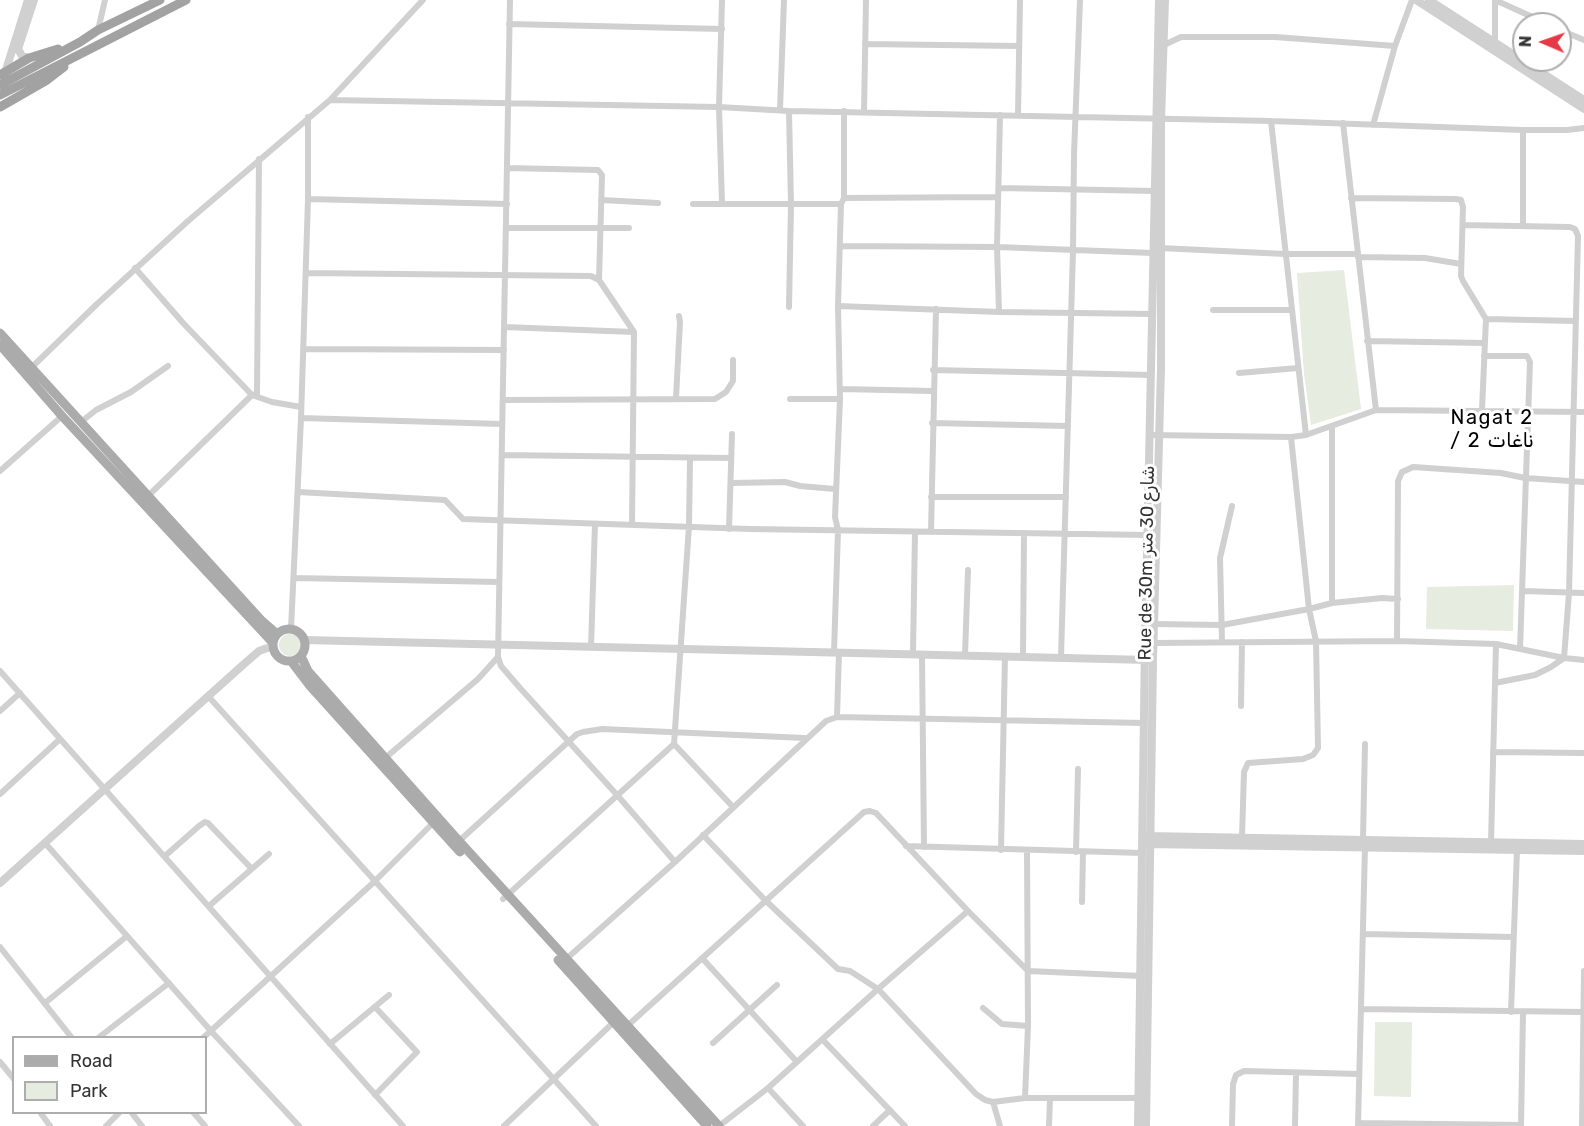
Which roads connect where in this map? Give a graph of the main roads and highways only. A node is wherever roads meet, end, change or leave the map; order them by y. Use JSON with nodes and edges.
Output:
{"nodes":[{"id":1,"x":160,"y":0,"type":"edge"},
{"id":2,"x":186,"y":0,"type":"edge"},
{"id":3,"x":80,"y":42,"type":"junction"},
{"id":4,"x":86,"y":52,"type":"junction"},
{"id":5,"x":40,"y":69,"type":"junction"},
{"id":6,"x":2,"y":74,"type":"edge"},
{"id":7,"x":0,"y":85,"type":"edge"},
{"id":8,"x":0,"y":95,"type":"edge"},
{"id":9,"x":0,"y":107,"type":"edge"},
{"id":10,"x":0,"y":333,"type":"edge"},
{"id":11,"x":0,"y":345,"type":"edge"},
{"id":12,"x":29,"y":370,"type":"junction"},
{"id":13,"x":145,"y":499,"type":"junction"},
{"id":14,"x":274,"y":641,"type":"junction"},
{"id":15,"x":301,"y":656,"type":"junction"},
{"id":16,"x":291,"y":661,"type":"junction"},
{"id":17,"x":383,"y":760,"type":"junction"},
{"id":18,"x":436,"y":820,"type":"junction"},
{"id":19,"x":505,"y":897,"type":"junction"},
{"id":20,"x":624,"y":1029,"type":"junction"},
{"id":21,"x":706,"y":1126,"type":"edge"},
{"id":22,"x":719,"y":1126,"type":"edge"}],
"edges":[{"from":1,"to":3,"type":"highway"},
{"from":2,"to":4,"type":"highway"},
{"from":3,"to":5,"type":"highway"},
{"from":3,"to":6,"type":"highway"},
{"from":4,"to":5,"type":"highway"},
{"from":4,"to":9,"type":"highway"},
{"from":5,"to":7,"type":"highway"},
{"from":5,"to":8,"type":"highway"},
{"from":10,"to":12,"type":"main road"},
{"from":11,"to":12,"type":"main road"},
{"from":12,"to":13,"type":"main road"},
{"from":12,"to":13,"type":"main road"},
{"from":13,"to":14,"type":"main road"},
{"from":14,"to":15,"type":"main road"},
{"from":14,"to":16,"type":"main road"},
{"from":15,"to":16,"type":"main road"},
{"from":15,"to":17,"type":"main road"},
{"from":16,"to":17,"type":"main road"},
{"from":17,"to":18,"type":"main road"},
{"from":18,"to":19,"type":"main road"},
{"from":18,"to":19,"type":"main road"},
{"from":19,"to":20,"type":"main road"},
{"from":20,"to":21,"type":"main road"},
{"from":20,"to":22,"type":"main road"}]}
